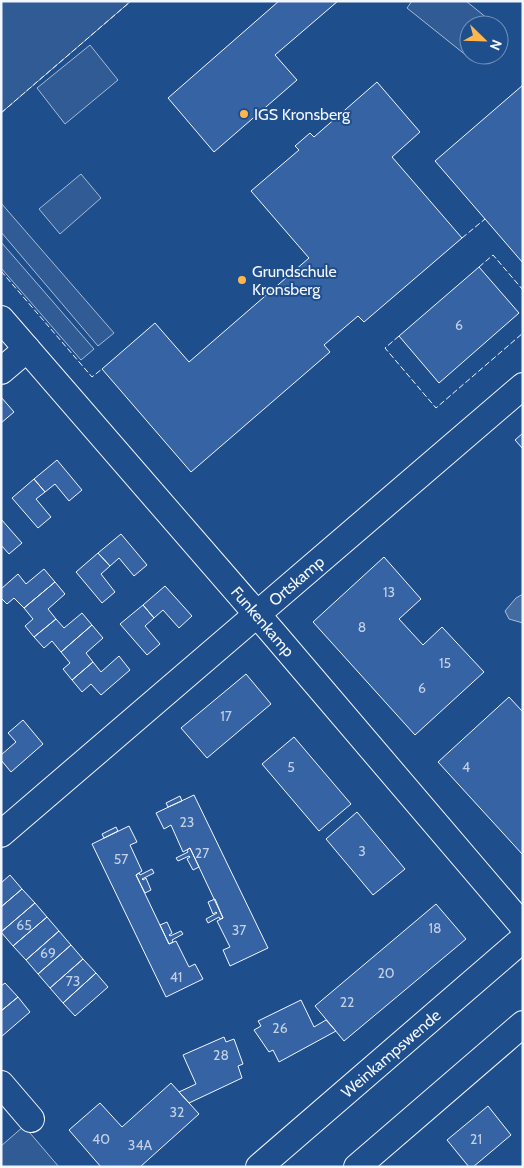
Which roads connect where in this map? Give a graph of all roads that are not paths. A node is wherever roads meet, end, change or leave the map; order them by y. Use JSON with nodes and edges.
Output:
{"nodes":[{"id":1,"x":1,"y":319,"type":"edge"},
{"id":2,"x":27,"y":349,"type":"junction"},
{"id":3,"x":1,"y":371,"type":"edge"},
{"id":4,"x":523,"y":386,"type":"edge"},
{"id":5,"x":257,"y":615,"type":"junction"},
{"id":6,"x":1,"y":834,"type":"edge"},
{"id":7,"x":523,"y":926,"type":"edge"},
{"id":8,"x":523,"y":940,"type":"edge"},
{"id":9,"x":523,"y":1024,"type":"edge"},
{"id":10,"x":1,"y":1084,"type":"edge"},
{"id":11,"x":31,"y":1119,"type":"dead end"},
{"id":12,"x":259,"y":1167,"type":"edge"},
{"id":13,"x":357,"y":1167,"type":"edge"}],
"edges":[{"from":1,"to":2,"type":"street","name":"Funkenkamp"},
{"from":2,"to":3,"type":"street"},
{"from":2,"to":5,"type":"street","name":"Funkenkamp"},
{"from":4,"to":5,"type":"street","name":"Ortskamp"},
{"from":5,"to":6,"type":"street","name":"Ortskamp"},
{"from":5,"to":7,"type":"street","name":"Funkenkamp"},
{"from":8,"to":12,"type":"street","name":"Weinkampswende"},
{"from":9,"to":13,"type":"street"},
{"from":10,"to":11,"type":"street"}]}
